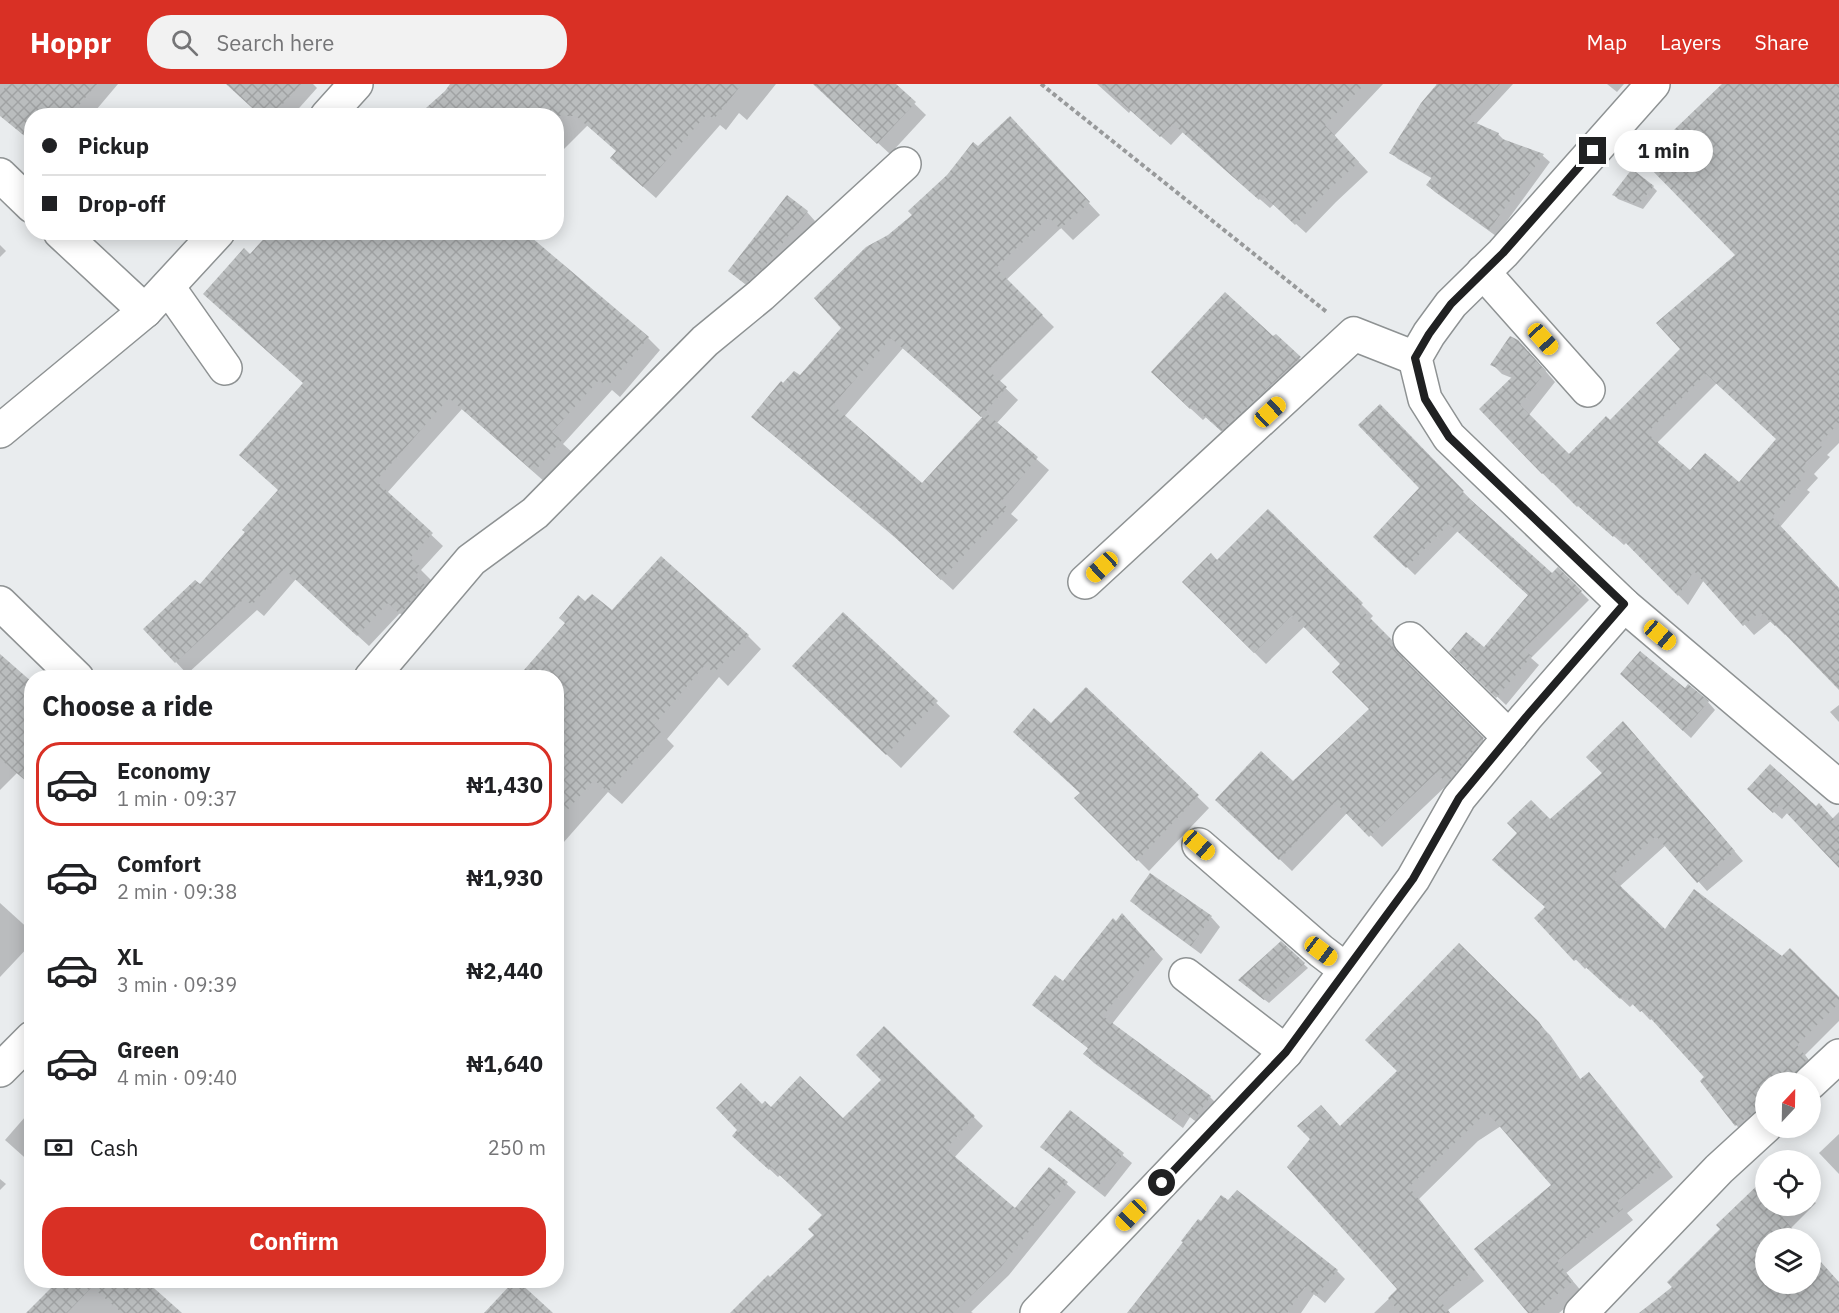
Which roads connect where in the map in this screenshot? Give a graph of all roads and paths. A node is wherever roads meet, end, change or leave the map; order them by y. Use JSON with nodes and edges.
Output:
{"nodes":[{"id":1,"x":356,"y":84,"type":"edge"},
{"id":2,"x":1041,"y":84,"type":"edge"},
{"id":3,"x":1653,"y":84,"type":"edge"},
{"id":4,"x":334,"y":108,"type":"edge"},
{"id":5,"x":904,"y":164,"type":"dead end"},
{"id":6,"x":0,"y":175,"type":"edge"},
{"id":7,"x":24,"y":198,"type":"edge"},
{"id":8,"x":69,"y":240,"type":"edge"},
{"id":9,"x":211,"y":240,"type":"edge"},
{"id":10,"x":1483,"y":272,"type":"junction"},
{"id":11,"x":168,"y":287,"type":"junction"},
{"id":12,"x":145,"y":311,"type":"junction"},
{"id":13,"x":1354,"y":334,"type":"junction"},
{"id":14,"x":1415,"y":358,"type":"junction"},
{"id":15,"x":225,"y":368,"type":"dead end"},
{"id":16,"x":1587,"y":390,"type":"dead end"},
{"id":17,"x":0,"y":432,"type":"edge"},
{"id":18,"x":1085,"y":582,"type":"dead end"},
{"id":19,"x":0,"y":603,"type":"edge"},
{"id":20,"x":1624,"y":604,"type":"junction"},
{"id":21,"x":1410,"y":639,"type":"dead end"},
{"id":22,"x":70,"y":670,"type":"edge"},
{"id":23,"x":378,"y":670,"type":"edge"},
{"id":24,"x":1511,"y":735,"type":"junction"},
{"id":25,"x":1839,"y":787,"type":"edge"},
{"id":26,"x":1199,"y":845,"type":"dead end"},
{"id":27,"x":1346,"y":970,"type":"junction"},
{"id":28,"x":1186,"y":975,"type":"dead end"},
{"id":29,"x":24,"y":1046,"type":"edge"},
{"id":30,"x":1286,"y":1052,"type":"junction"},
{"id":31,"x":1839,"y":1056,"type":"edge"},
{"id":32,"x":0,"y":1070,"type":"edge"},
{"id":33,"x":1821,"y":1073,"type":"edge"},
{"id":34,"x":1755,"y":1136,"type":"edge"},
{"id":35,"x":1037,"y":1313,"type":"edge"},
{"id":36,"x":1581,"y":1313,"type":"edge"}],
"edges":[{"from":1,"to":4,"type":"street"},
{"from":2,"to":13,"type":"path"},
{"from":3,"to":10,"type":"street"},
{"from":5,"to":23,"type":"street"},
{"from":6,"to":7,"type":"street"},
{"from":8,"to":12,"type":"street"},
{"from":9,"to":11,"type":"street"},
{"from":10,"to":14,"type":"street"},
{"from":10,"to":16,"type":"street"},
{"from":11,"to":12,"type":"street"},
{"from":11,"to":15,"type":"street"},
{"from":12,"to":17,"type":"street"},
{"from":13,"to":14,"type":"street"},
{"from":13,"to":18,"type":"street"},
{"from":14,"to":20,"type":"street"},
{"from":19,"to":22,"type":"street"},
{"from":20,"to":24,"type":"street"},
{"from":20,"to":25,"type":"street"},
{"from":21,"to":24,"type":"street"},
{"from":24,"to":27,"type":"street"},
{"from":26,"to":27,"type":"street"},
{"from":27,"to":30,"type":"street"},
{"from":28,"to":30,"type":"street"},
{"from":29,"to":32,"type":"street"},
{"from":30,"to":35,"type":"street"},
{"from":31,"to":33,"type":"street"},
{"from":34,"to":36,"type":"street"}]}
